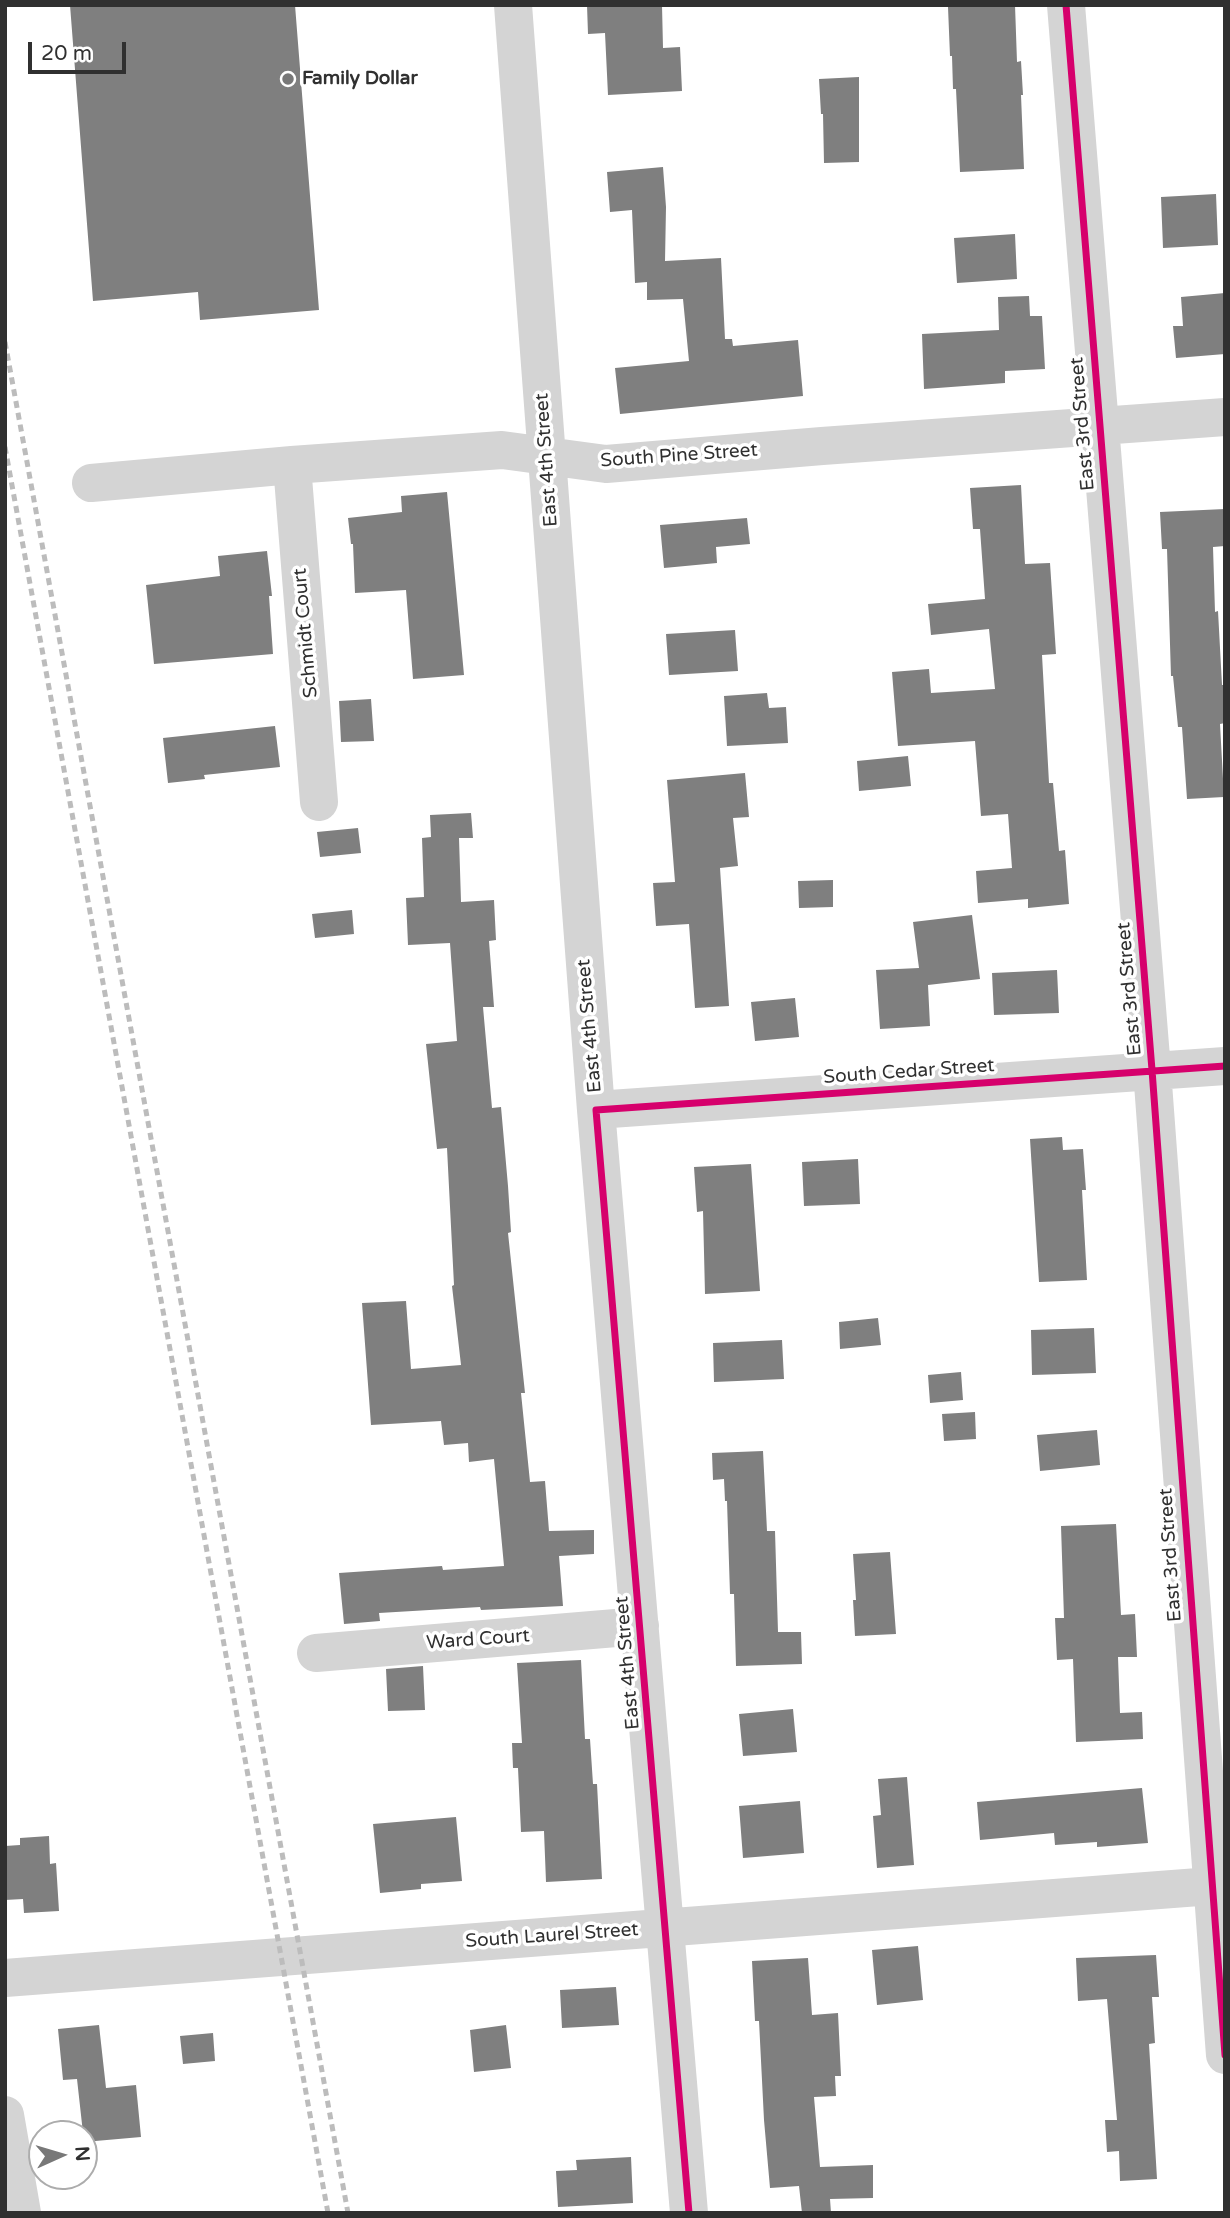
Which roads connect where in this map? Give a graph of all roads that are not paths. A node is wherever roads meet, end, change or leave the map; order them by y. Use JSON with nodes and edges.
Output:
{"nodes":[{"id":1,"x":513,"y":5,"type":"edge"},
{"id":2,"x":1066,"y":5,"type":"edge"},
{"id":3,"x":1225,"y":417,"type":"edge"},
{"id":4,"x":1099,"y":426,"type":"junction"},
{"id":5,"x":546,"y":457,"type":"junction"},
{"id":6,"x":292,"y":465,"type":"junction"},
{"id":7,"x":92,"y":483,"type":"dead end"},
{"id":8,"x":319,"y":802,"type":"dead end"},
{"id":9,"x":1225,"y":1066,"type":"edge"},
{"id":10,"x":1152,"y":1070,"type":"junction"},
{"id":11,"x":596,"y":1110,"type":"junction"},
{"id":12,"x":640,"y":1626,"type":"junction"},
{"id":13,"x":316,"y":1653,"type":"dead end"},
{"id":14,"x":1218,"y":1886,"type":"edge"},
{"id":15,"x":666,"y":1928,"type":"junction"},
{"id":16,"x":5,"y":1978,"type":"edge"},
{"id":17,"x":1225,"y":2055,"type":"edge"},
{"id":18,"x":5,"y":2115,"type":"edge"},
{"id":19,"x":22,"y":2213,"type":"edge"},
{"id":20,"x":689,"y":2213,"type":"edge"}],
"edges":[{"from":1,"to":5,"type":"street","name":"East 4th Street"},
{"from":2,"to":4,"type":"street","name":"East 3rd Street"},
{"from":3,"to":4,"type":"street","name":"South Pine Street"},
{"from":4,"to":5,"type":"street","name":"South Pine Street"},
{"from":4,"to":10,"type":"street","name":"East 3rd Street"},
{"from":5,"to":6,"type":"street","name":"South Pine Street"},
{"from":5,"to":11,"type":"street","name":"East 4th Street"},
{"from":6,"to":7,"type":"street","name":"South Pine Street"},
{"from":6,"to":8,"type":"street","name":"Schmidt Court"},
{"from":9,"to":10,"type":"street","name":"South Cedar Street"},
{"from":10,"to":11,"type":"street","name":"South Cedar Street"},
{"from":10,"to":14,"type":"street","name":"East 3rd Street"},
{"from":11,"to":12,"type":"street","name":"East 4th Street"},
{"from":12,"to":13,"type":"street","name":"Ward Court"},
{"from":12,"to":15,"type":"street","name":"East 4th Street"},
{"from":14,"to":15,"type":"street","name":"South Laurel Street"},
{"from":14,"to":17,"type":"street","name":"East 3rd Street"},
{"from":15,"to":16,"type":"street","name":"South Laurel Street"},
{"from":15,"to":20,"type":"street","name":"East 4th Street"},
{"from":18,"to":19,"type":"street"}]}
